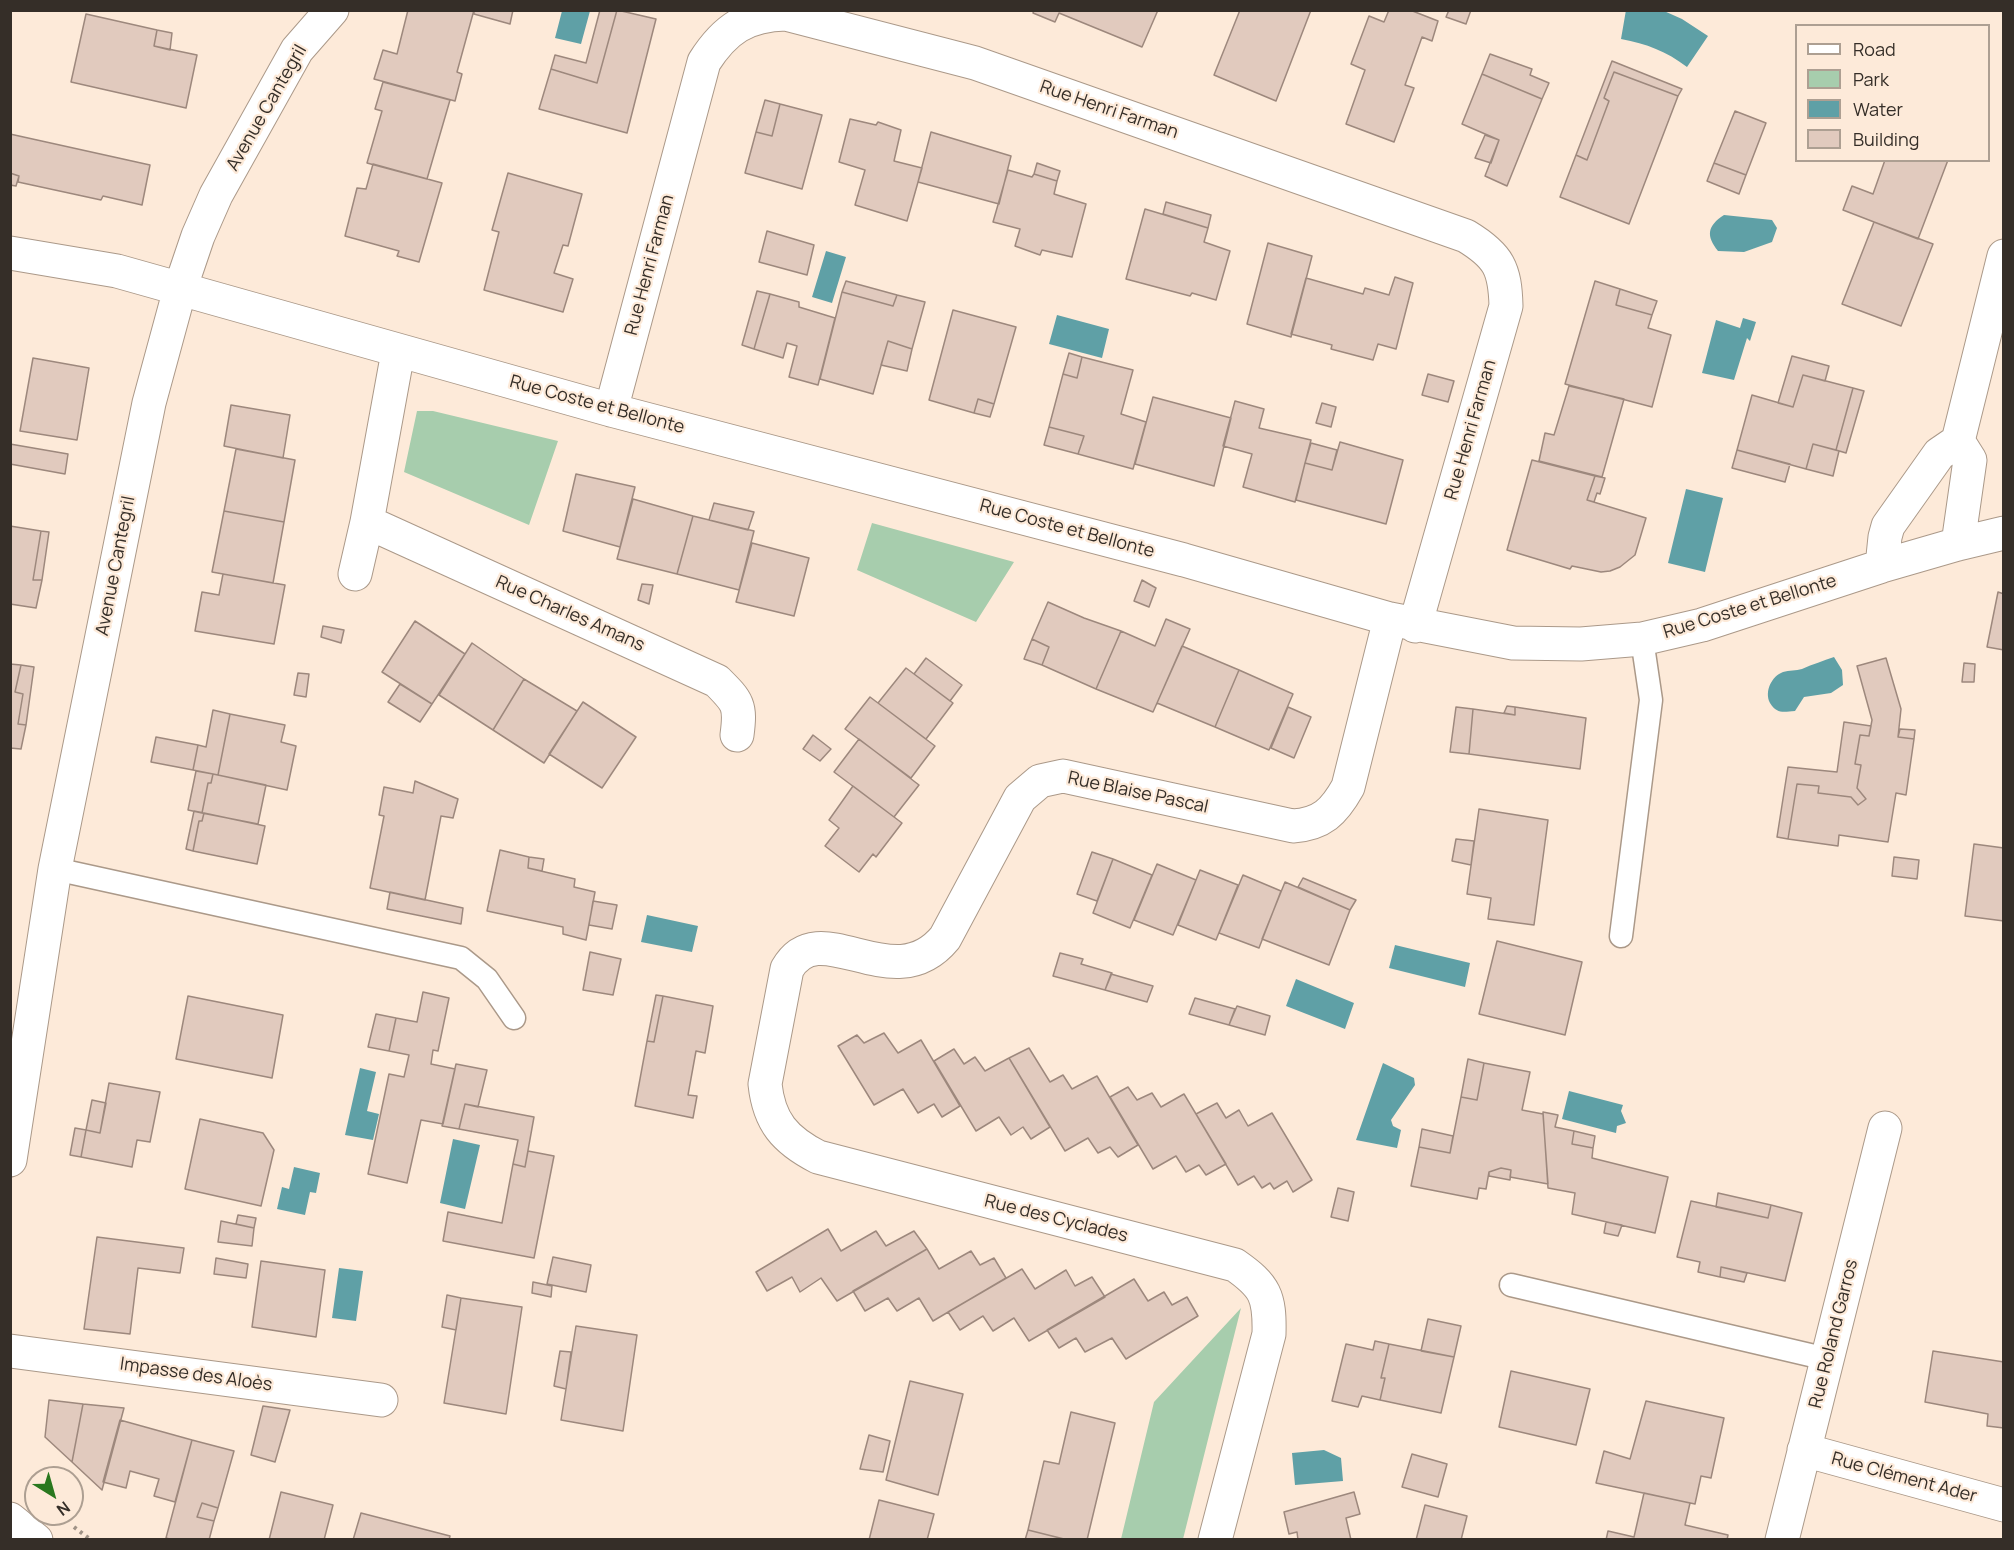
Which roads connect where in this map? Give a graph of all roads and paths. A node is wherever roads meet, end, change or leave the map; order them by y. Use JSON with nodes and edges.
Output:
{"nodes":[{"id":1,"x":332,"y":10,"type":"edge"},
{"id":2,"x":10,"y":253,"type":"edge"},
{"id":3,"x":2004,"y":256,"type":"edge"},
{"id":4,"x":180,"y":289,"type":"junction"},
{"id":5,"x":398,"y":351,"type":"junction"},
{"id":6,"x":611,"y":410,"type":"junction"},
{"id":7,"x":1958,"y":441,"type":"junction"},
{"id":8,"x":367,"y":522,"type":"junction"},
{"id":9,"x":2004,"y":533,"type":"edge"},
{"id":10,"x":1958,"y":544,"type":"junction"},
{"id":11,"x":1882,"y":566,"type":"junction"},
{"id":12,"x":355,"y":574,"type":"dead end"},
{"id":13,"x":1403,"y":623,"type":"junction"},
{"id":14,"x":1642,"y":639,"type":"junction"},
{"id":15,"x":737,"y":735,"type":"dead end"},
{"id":16,"x":55,"y":869,"type":"junction"},
{"id":17,"x":1621,"y":936,"type":"dead end"},
{"id":18,"x":801,"y":953,"type":"joint"},
{"id":19,"x":514,"y":1018,"type":"dead end"},
{"id":20,"x":1885,"y":1128,"type":"dead end"},
{"id":21,"x":12,"y":1140,"type":"edge"},
{"id":22,"x":1512,"y":1285,"type":"dead end"},
{"id":23,"x":10,"y":1351,"type":"edge"},
{"id":24,"x":1827,"y":1359,"type":"junction"},
{"id":25,"x":381,"y":1400,"type":"dead end"},
{"id":26,"x":1804,"y":1450,"type":"junction"},
{"id":27,"x":2004,"y":1505,"type":"edge"},
{"id":28,"x":10,"y":1519,"type":"edge"},
{"id":29,"x":36,"y":1539,"type":"edge"},
{"id":30,"x":1215,"y":1539,"type":"edge"},
{"id":31,"x":1782,"y":1539,"type":"edge"}],
"edges":[{"from":1,"to":4,"type":"street","name":"Avenue Cantegril"},
{"from":2,"to":4,"type":"street","name":"Rue Coste et Bellonte"},
{"from":3,"to":7,"type":"street"},
{"from":4,"to":5,"type":"street","name":"Rue Coste et Bellonte"},
{"from":4,"to":16,"type":"street","name":"Avenue Cantegril"},
{"from":5,"to":6,"type":"street","name":"Rue Coste et Bellonte"},
{"from":5,"to":8,"type":"street"},
{"from":6,"to":13,"type":"street","name":"Rue Coste et Bellonte"},
{"from":6,"to":13,"type":"street","name":"Rue Henri Farman"},
{"from":7,"to":10,"type":"street"},
{"from":7,"to":11,"type":"street"},
{"from":8,"to":12,"type":"street"},
{"from":8,"to":15,"type":"street","name":"Rue Charles Amans"},
{"from":9,"to":10,"type":"street","name":"Rue Coste et Bellonte"},
{"from":10,"to":11,"type":"street","name":"Rue Coste et Bellonte"},
{"from":11,"to":14,"type":"street","name":"Rue Coste et Bellonte"},
{"from":13,"to":14,"type":"street","name":"Rue Coste et Bellonte"},
{"from":13,"to":18,"type":"street","name":"Rue Blaise Pascal"},
{"from":14,"to":17,"type":"lane"},
{"from":16,"to":19,"type":"lane"},
{"from":16,"to":21,"type":"street","name":"Avenue Cantegril"},
{"from":18,"to":30,"type":"street","name":"Rue des Cyclades"},
{"from":20,"to":24,"type":"street","name":"Rue Roland Garros"},
{"from":22,"to":24,"type":"lane"},
{"from":23,"to":25,"type":"street","name":"Impasse des Aloès"},
{"from":24,"to":26,"type":"street","name":"Rue Roland Garros"},
{"from":26,"to":27,"type":"street","name":"Rue Clément Ader"},
{"from":26,"to":31,"type":"street","name":"Rue Roland Garros"},
{"from":28,"to":29,"type":"street"}]}
